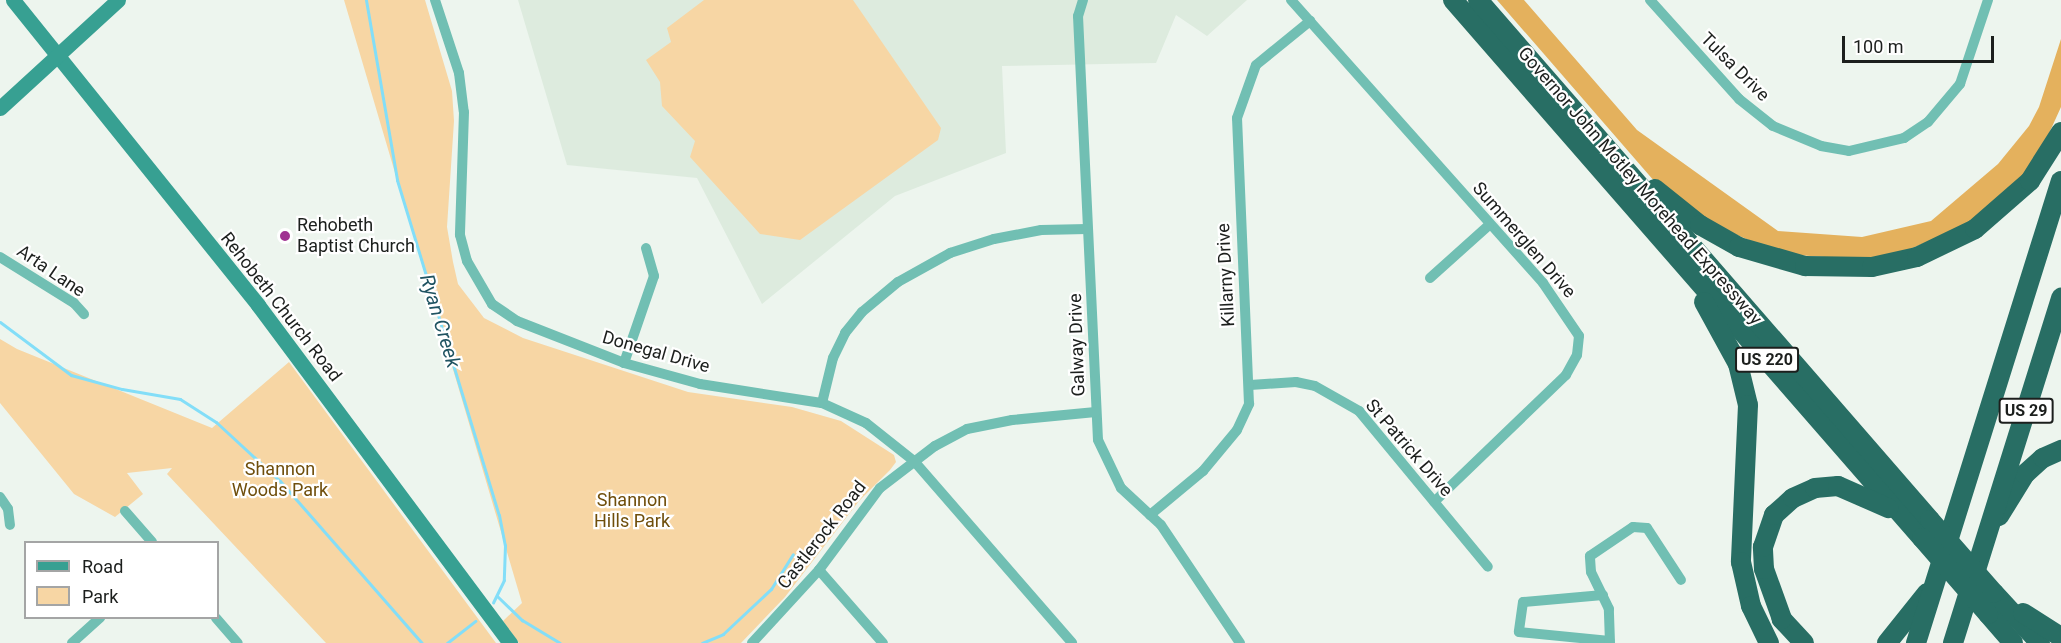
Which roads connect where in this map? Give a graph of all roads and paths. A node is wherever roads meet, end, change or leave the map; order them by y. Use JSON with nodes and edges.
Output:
{"nodes":[{"id":1,"x":13,"y":0,"type":"edge"},
{"id":2,"x":118,"y":0,"type":"edge"},
{"id":3,"x":435,"y":0,"type":"edge"},
{"id":4,"x":1083,"y":0,"type":"edge"},
{"id":5,"x":1292,"y":0,"type":"edge"},
{"id":6,"x":1454,"y":0,"type":"edge"},
{"id":7,"x":1478,"y":0,"type":"edge"},
{"id":8,"x":1650,"y":0,"type":"edge"},
{"id":9,"x":1988,"y":0,"type":"edge"},
{"id":10,"x":1310,"y":21,"type":"junction"},
{"id":11,"x":56,"y":53,"type":"junction"},
{"id":12,"x":0,"y":108,"type":"edge"},
{"id":13,"x":2061,"y":132,"type":"edge"},
{"id":14,"x":1629,"y":175,"type":"junction"},
{"id":15,"x":2061,"y":181,"type":"edge"},
{"id":16,"x":1634,"y":208,"type":"junction"},
{"id":17,"x":1489,"y":225,"type":"junction"},
{"id":18,"x":1087,"y":228,"type":"junction"},
{"id":19,"x":646,"y":248,"type":"dead end"},
{"id":20,"x":0,"y":257,"type":"edge"},
{"id":21,"x":1430,"y":278,"type":"dead end"},
{"id":22,"x":2061,"y":298,"type":"edge"},
{"id":23,"x":84,"y":314,"type":"dead end"},
{"id":24,"x":624,"y":363,"type":"junction"},
{"id":25,"x":1250,"y":386,"type":"junction"},
{"id":26,"x":822,"y":402,"type":"junction"},
{"id":27,"x":1096,"y":412,"type":"junction"},
{"id":28,"x":2061,"y":450,"type":"edge"},
{"id":29,"x":914,"y":461,"type":"junction"},
{"id":30,"x":0,"y":497,"type":"edge"},
{"id":31,"x":1434,"y":502,"type":"junction"},
{"id":32,"x":125,"y":511,"type":"dead end"},
{"id":33,"x":1900,"y":513,"type":"junction"},
{"id":34,"x":1150,"y":515,"type":"junction"},
{"id":35,"x":1991,"y":524,"type":"junction"},
{"id":36,"x":10,"y":525,"type":"dead end"},
{"id":37,"x":1926,"y":529,"type":"junction"},
{"id":38,"x":150,"y":541,"type":"edge"},
{"id":39,"x":1488,"y":567,"type":"dead end"},
{"id":40,"x":819,"y":570,"type":"junction"},
{"id":41,"x":1681,"y":580,"type":"dead end"},
{"id":42,"x":1934,"y":584,"type":"junction"},
{"id":43,"x":1603,"y":596,"type":"junction"},
{"id":44,"x":2010,"y":610,"type":"junction"},
{"id":45,"x":99,"y":619,"type":"edge"},
{"id":46,"x":217,"y":619,"type":"edge"},
{"id":47,"x":2061,"y":637,"type":"edge"},
{"id":48,"x":1237,"y":642,"type":"edge"},
{"id":49,"x":1610,"y":642,"type":"edge"},
{"id":50,"x":72,"y":643,"type":"edge"},
{"id":51,"x":238,"y":643,"type":"edge"},
{"id":52,"x":510,"y":643,"type":"edge"},
{"id":53,"x":752,"y":643,"type":"edge"},
{"id":54,"x":883,"y":643,"type":"edge"},
{"id":55,"x":1072,"y":643,"type":"edge"},
{"id":56,"x":1769,"y":643,"type":"edge"},
{"id":57,"x":1804,"y":643,"type":"edge"},
{"id":58,"x":1887,"y":643,"type":"edge"},
{"id":59,"x":1916,"y":643,"type":"edge"},
{"id":60,"x":1953,"y":643,"type":"edge"},
{"id":61,"x":2013,"y":643,"type":"edge"},
{"id":62,"x":2040,"y":643,"type":"edge"}],
"edges":[{"from":1,"to":11,"type":"street","name":"Rehobeth Church Road"},
{"from":2,"to":11,"type":"street"},
{"from":3,"to":24,"type":"street","name":"Donegal Drive"},
{"from":4,"to":18,"type":"street","name":"Galway Drive"},
{"from":5,"to":10,"type":"street","name":"Summerglen Drive"},
{"from":6,"to":16,"type":"highway","name":"Governor John Motley Morehead Expressway","number":"US 220"},
{"from":7,"to":14,"type":"highway","name":"Governor John Motley Morehead Expressway","number":"US 220"},
{"from":8,"to":9,"type":"street","name":"Tulsa Drive"},
{"from":10,"to":17,"type":"street","name":"Summerglen Drive"},
{"from":10,"to":25,"type":"street","name":"Killarny Drive"},
{"from":11,"to":12,"type":"street"},
{"from":11,"to":52,"type":"street","name":"Rehobeth Church Road"},
{"from":13,"to":14,"type":"highway"},
{"from":14,"to":37,"type":"highway","name":"Governor John Motley Morehead Expressway","number":"US 220"},
{"from":15,"to":42,"type":"highway","number":"US 29"},
{"from":16,"to":33,"type":"highway","name":"Governor John Motley Morehead Expressway","number":"US 220"},
{"from":16,"to":56,"type":"highway"},
{"from":17,"to":21,"type":"street"},
{"from":17,"to":31,"type":"street","name":"Summerglen Drive"},
{"from":18,"to":26,"type":"street"},
{"from":18,"to":27,"type":"street","name":"Galway Drive"},
{"from":19,"to":24,"type":"street"},
{"from":20,"to":23,"type":"street","name":"Arta Lane"},
{"from":22,"to":35,"type":"highway","number":"US 29"},
{"from":24,"to":26,"type":"street","name":"Donegal Drive"},
{"from":25,"to":31,"type":"street","name":"St Patrick Drive"},
{"from":25,"to":34,"type":"street","name":"Killarny Drive"},
{"from":26,"to":29,"type":"street","name":"Donegal Drive"},
{"from":27,"to":29,"type":"street","name":"Castlerock Road"},
{"from":27,"to":34,"type":"street","name":"Galway Drive"},
{"from":28,"to":35,"type":"highway"},
{"from":29,"to":40,"type":"street","name":"Castlerock Road"},
{"from":29,"to":55,"type":"street","name":"Donegal Drive"},
{"from":30,"to":36,"type":"street"},
{"from":31,"to":39,"type":"street","name":"St Patrick Drive"},
{"from":32,"to":38,"type":"street"},
{"from":33,"to":37,"type":"highway","name":"Governor John Motley Morehead Expressway","number":"US 220"},
{"from":33,"to":57,"type":"highway"},
{"from":34,"to":48,"type":"street","name":"Galway Drive"},
{"from":35,"to":60,"type":"highway","number":"US 29"},
{"from":37,"to":44,"type":"highway","name":"Governor John Motley Morehead Expressway","number":"US 220","bridge":true},
{"from":37,"to":61,"type":"highway","name":"Governor John Motley Morehead Expressway","number":"US 220","bridge":true},
{"from":40,"to":53,"type":"street","name":"Castlerock Road"},
{"from":40,"to":54,"type":"street"},
{"from":41,"to":43,"type":"street"},
{"from":42,"to":58,"type":"highway"},
{"from":42,"to":59,"type":"highway","number":"US 29"},
{"from":43,"to":49,"type":"street"},
{"from":43,"to":49,"type":"street"},
{"from":44,"to":47,"type":"highway"},
{"from":44,"to":62,"type":"highway","name":"Governor John Motley Morehead Expressway","number":"US 220"},
{"from":45,"to":50,"type":"street"},
{"from":46,"to":51,"type":"street"}]}
